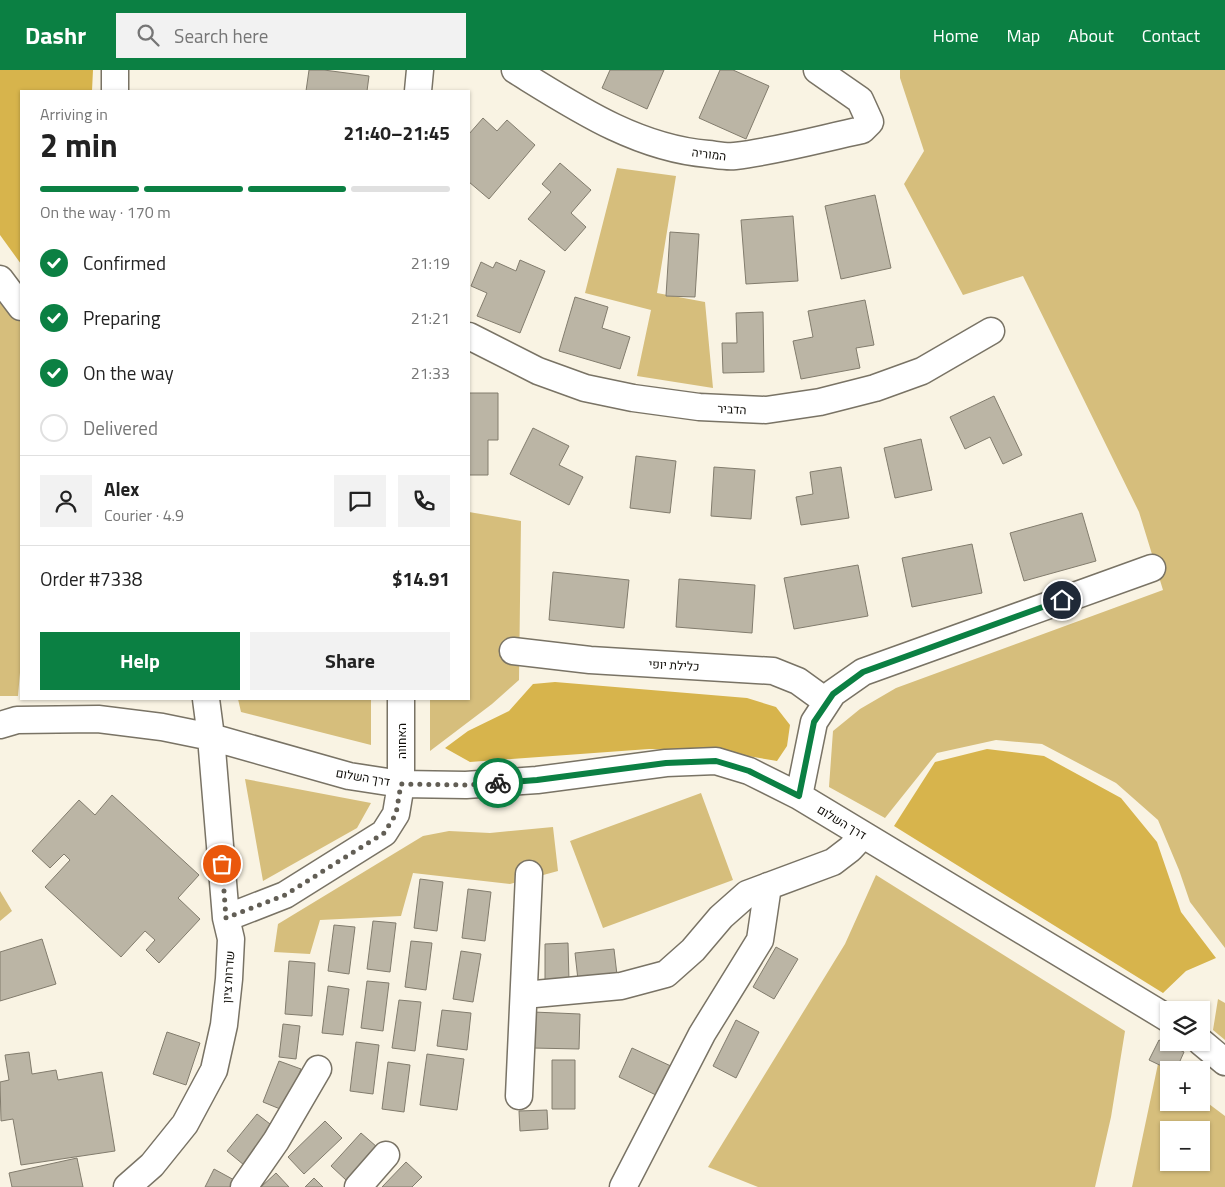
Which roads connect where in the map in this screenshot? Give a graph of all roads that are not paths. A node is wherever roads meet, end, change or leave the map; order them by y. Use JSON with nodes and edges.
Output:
{"nodes":[{"id":1,"x":115,"y":70,"type":"edge"},
{"id":2,"x":420,"y":70,"type":"edge"},
{"id":3,"x":515,"y":70,"type":"edge"},
{"id":4,"x":817,"y":70,"type":"edge"},
{"id":5,"x":115,"y":90,"type":"edge"},
{"id":6,"x":418,"y":90,"type":"edge"},
{"id":7,"x":0,"y":279,"type":"edge"},
{"id":8,"x":20,"y":306,"type":"edge"},
{"id":9,"x":991,"y":331,"type":"dead end"},
{"id":10,"x":470,"y":337,"type":"edge"},
{"id":11,"x":1152,"y":568,"type":"dead end"},
{"id":12,"x":513,"y":651,"type":"dead end"},
{"id":13,"x":206,"y":700,"type":"edge"},
{"id":14,"x":401,"y":700,"type":"edge"},
{"id":15,"x":827,"y":702,"type":"junction"},
{"id":16,"x":0,"y":725,"type":"edge"},
{"id":17,"x":211,"y":737,"type":"junction"},
{"id":18,"x":401,"y":784,"type":"junction"},
{"id":19,"x":799,"y":796,"type":"junction"},
{"id":20,"x":863,"y":835,"type":"junction"},
{"id":21,"x":529,"y":874,"type":"dead end"},
{"id":22,"x":768,"y":886,"type":"junction"},
{"id":23,"x":226,"y":918,"type":"junction"},
{"id":24,"x":524,"y":995,"type":"junction"},
{"id":25,"x":1160,"y":1014,"type":"edge"},
{"id":26,"x":1210,"y":1050,"type":"edge"},
{"id":27,"x":1225,"y":1062,"type":"edge"},
{"id":28,"x":318,"y":1069,"type":"dead end"},
{"id":29,"x":519,"y":1096,"type":"dead end"},
{"id":30,"x":386,"y":1155,"type":"dead end"},
{"id":31,"x":127,"y":1187,"type":"edge"},
{"id":32,"x":244,"y":1187,"type":"edge"},
{"id":33,"x":358,"y":1187,"type":"edge"},
{"id":34,"x":623,"y":1187,"type":"edge"}],
"edges":[{"from":1,"to":5,"type":"street"},
{"from":2,"to":6,"type":"street"},
{"from":3,"to":4,"type":"street","name":"המוריה"},
{"from":7,"to":8,"type":"street"},
{"from":9,"to":10,"type":"street","name":"הדביר"},
{"from":11,"to":15,"type":"street"},
{"from":12,"to":15,"type":"street","name":"כלילת יופי"},
{"from":13,"to":17,"type":"street","name":"שדרות ציון"},
{"from":14,"to":18,"type":"street","name":"האחווה"},
{"from":15,"to":19,"type":"street"},
{"from":16,"to":17,"type":"street","name":"דרך השלום"},
{"from":17,"to":18,"type":"street","name":"דרך השלום"},
{"from":17,"to":23,"type":"street","name":"שדרות ציון"},
{"from":18,"to":19,"type":"street","name":"דרך השלום"},
{"from":18,"to":23,"type":"street","name":"האחווה"},
{"from":19,"to":20,"type":"street","name":"דרך השלום"},
{"from":20,"to":22,"type":"street"},
{"from":20,"to":25,"type":"street","name":"דרך השלום"},
{"from":21,"to":24,"type":"street"},
{"from":22,"to":24,"type":"street"},
{"from":22,"to":34,"type":"street"},
{"from":23,"to":31,"type":"street","name":"שדרות ציון"},
{"from":24,"to":29,"type":"street"},
{"from":26,"to":27,"type":"street"},
{"from":28,"to":32,"type":"street"},
{"from":30,"to":33,"type":"street"}]}
